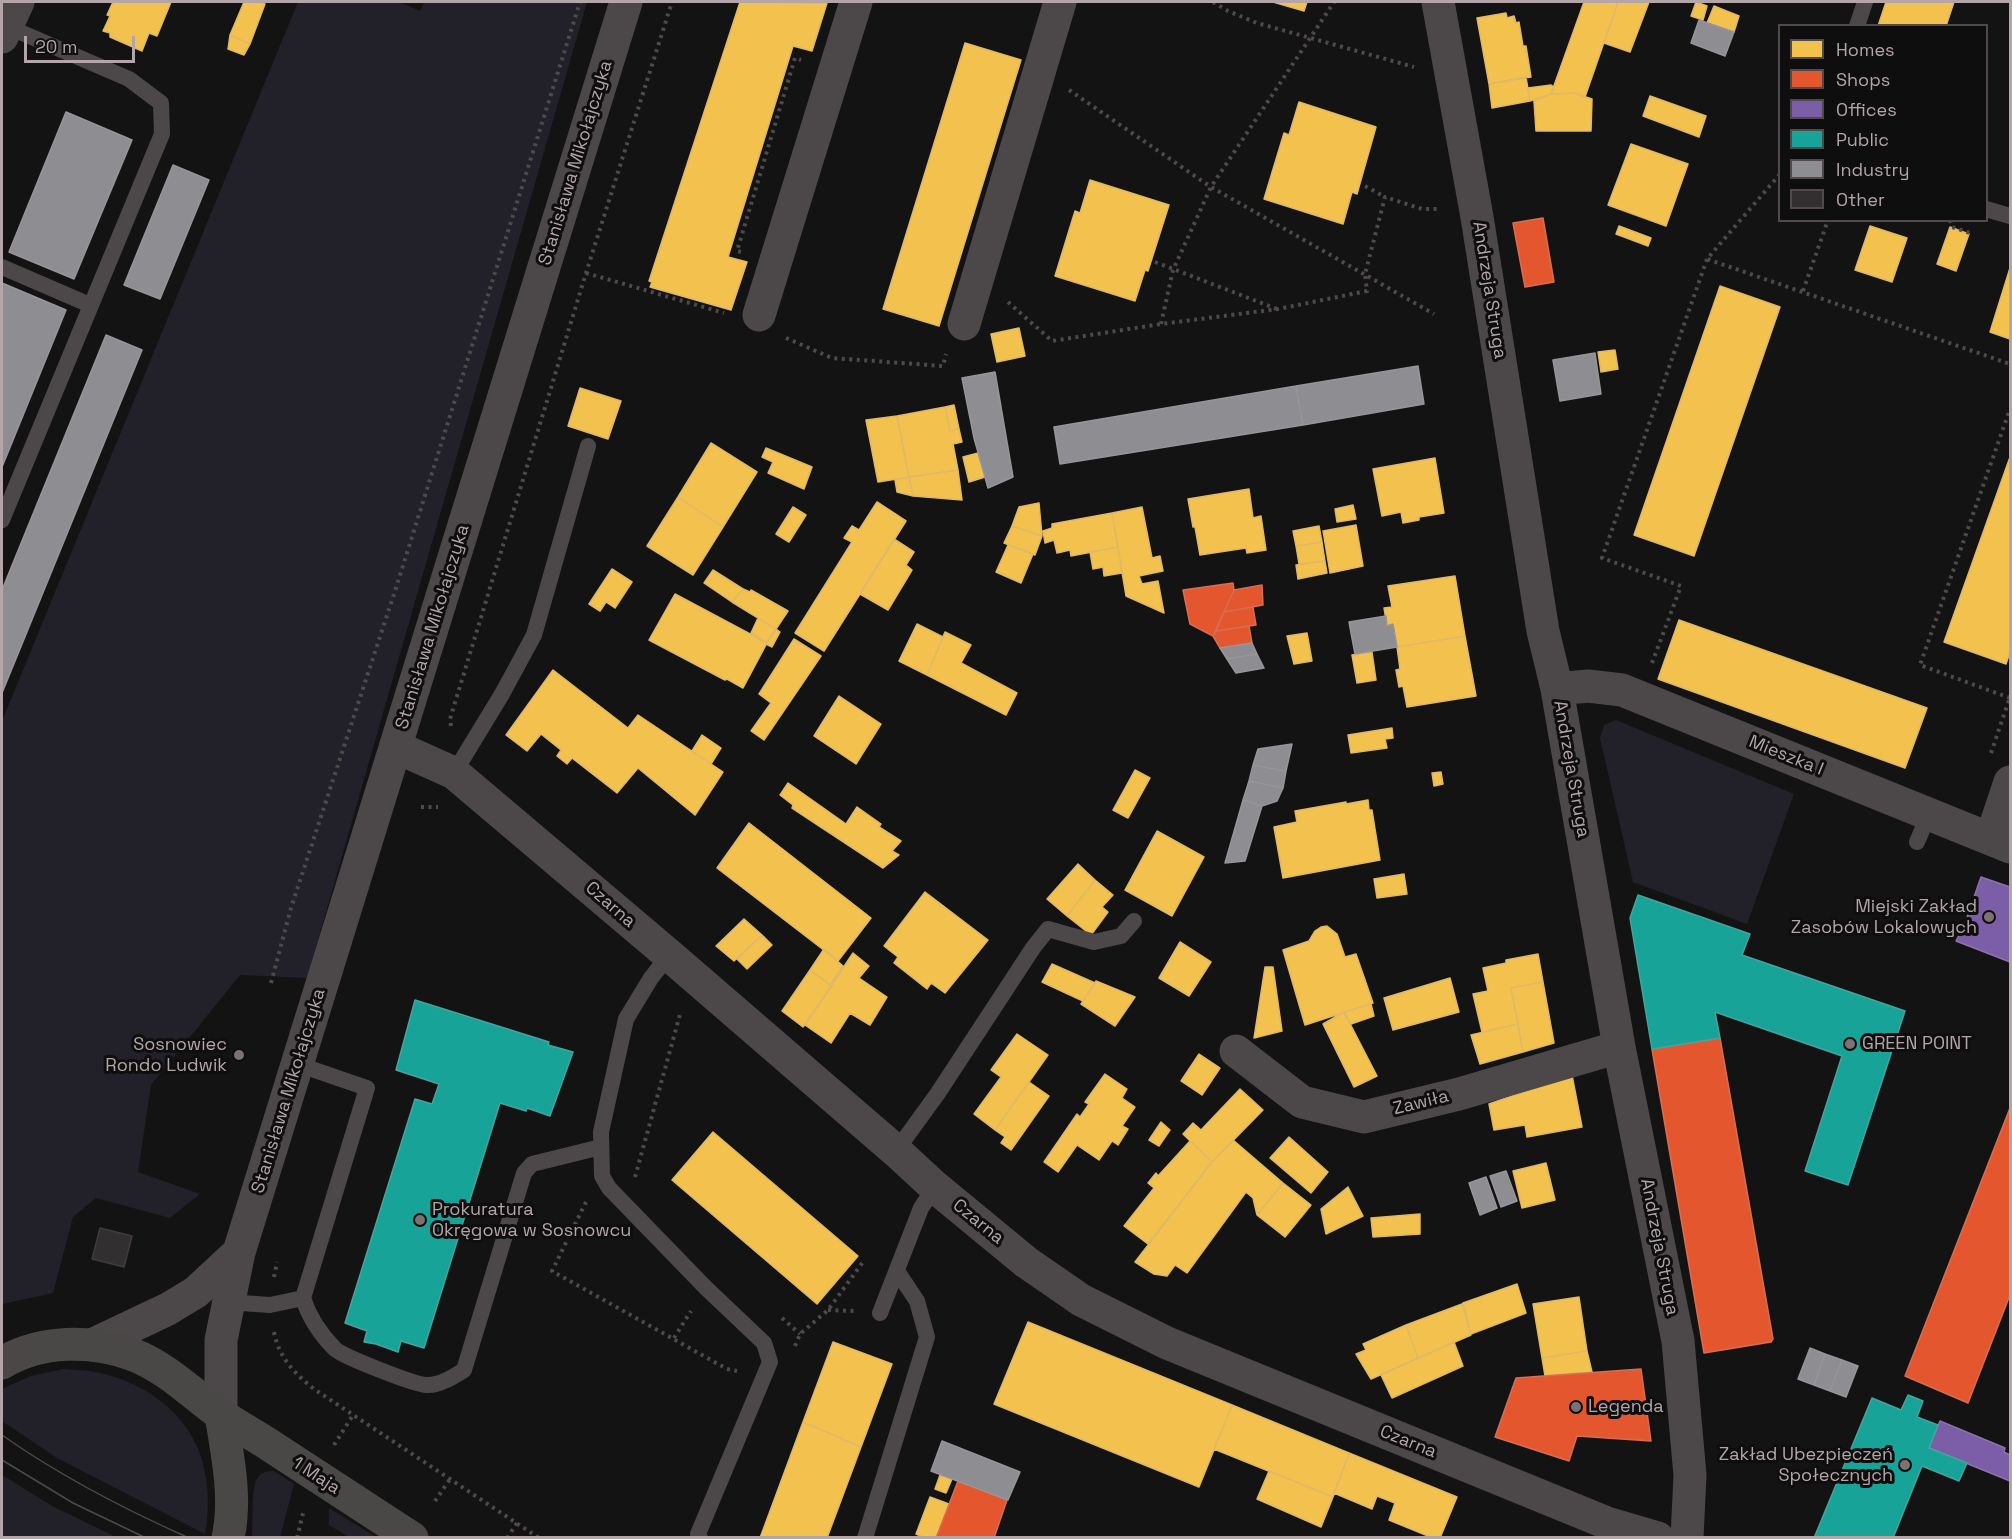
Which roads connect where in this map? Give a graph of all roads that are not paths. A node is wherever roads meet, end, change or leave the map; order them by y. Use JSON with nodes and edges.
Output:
{"nodes":[{"id":1,"x":626,"y":2,"type":"edge"},
{"id":2,"x":856,"y":2,"type":"edge"},
{"id":3,"x":1059,"y":2,"type":"edge"},
{"id":4,"x":1438,"y":2,"type":"edge"},
{"id":5,"x":1865,"y":2,"type":"edge"},
{"id":6,"x":8,"y":22,"type":"edge"},
{"id":7,"x":1858,"y":24,"type":"edge"},
{"id":8,"x":1988,"y":210,"type":"edge"},
{"id":9,"x":2010,"y":216,"type":"edge"},
{"id":10,"x":2,"y":267,"type":"edge"},
{"id":11,"x":90,"y":305,"type":"junction"},
{"id":12,"x":759,"y":315,"type":"dead end"},
{"id":13,"x":964,"y":324,"type":"dead end"},
{"id":14,"x":588,"y":446,"type":"dead end"},
{"id":15,"x":2,"y":520,"type":"edge"},
{"id":16,"x":1557,"y":689,"type":"junction"},
{"id":17,"x":396,"y":747,"type":"junction"},
{"id":18,"x":460,"y":762,"type":"junction"},
{"id":19,"x":2010,"y":782,"type":"edge"},
{"id":20,"x":2001,"y":843,"type":"edge"},
{"id":21,"x":1134,"y":921,"type":"dead end"},
{"id":22,"x":669,"y":955,"type":"junction"},
{"id":23,"x":1619,"y":1047,"type":"junction"},
{"id":24,"x":1236,"y":1051,"type":"dead end"},
{"id":25,"x":297,"y":1064,"type":"junction"},
{"id":26,"x":602,"y":1147,"type":"junction"},
{"id":27,"x":896,"y":1151,"type":"junction"},
{"id":28,"x":935,"y":1188,"type":"junction"},
{"id":29,"x":239,"y":1252,"type":"junction"},
{"id":30,"x":897,"y":1272,"type":"junction"},
{"id":31,"x":303,"y":1298,"type":"junction"},
{"id":32,"x":227,"y":1302,"type":"junction"},
{"id":33,"x":880,"y":1313,"type":"dead end"},
{"id":34,"x":92,"y":1345,"type":"junction"},
{"id":35,"x":2,"y":1363,"type":"edge"},
{"id":36,"x":221,"y":1414,"type":"junction"},
{"id":37,"x":228,"y":1538,"type":"edge"},
{"id":38,"x":411,"y":1538,"type":"edge"},
{"id":39,"x":700,"y":1538,"type":"edge"},
{"id":40,"x":866,"y":1538,"type":"edge"},
{"id":41,"x":1658,"y":1538,"type":"edge"},
{"id":42,"x":1687,"y":1538,"type":"edge"}],
"edges":[{"from":1,"to":17,"type":"street","name":"Stanisława Mikołajczyka"},
{"from":2,"to":12,"type":"street"},
{"from":3,"to":13,"type":"street"},
{"from":4,"to":16,"type":"street","name":"Andrzeja Struga"},
{"from":5,"to":7,"type":"lane"},
{"from":6,"to":11,"type":"lane"},
{"from":8,"to":9,"type":"lane"},
{"from":10,"to":11,"type":"lane"},
{"from":11,"to":15,"type":"lane"},
{"from":14,"to":18,"type":"lane"},
{"from":16,"to":20,"type":"street","name":"Mieszka I"},
{"from":16,"to":23,"type":"street","name":"Andrzeja Struga"},
{"from":17,"to":18,"type":"street","name":"Czarna"},
{"from":17,"to":25,"type":"street","name":"Stanisława Mikołajczyka"},
{"from":18,"to":22,"type":"street","name":"Czarna"},
{"from":19,"to":20,"type":"street"},
{"from":21,"to":27,"type":"lane"},
{"from":22,"to":26,"type":"lane"},
{"from":22,"to":27,"type":"street","name":"Czarna"},
{"from":23,"to":24,"type":"street","name":"Zawiła"},
{"from":23,"to":42,"type":"street","name":"Andrzeja Struga"},
{"from":25,"to":29,"type":"street","name":"Stanisława Mikołajczyka"},
{"from":25,"to":31,"type":"lane"},
{"from":26,"to":31,"type":"lane"},
{"from":26,"to":39,"type":"lane"},
{"from":27,"to":28,"type":"street","name":"Czarna"},
{"from":28,"to":30,"type":"lane"},
{"from":28,"to":41,"type":"street","name":"Czarna"},
{"from":29,"to":32,"type":"street","name":"Stanisława Mikołajczyka"},
{"from":29,"to":34,"type":"street","name":"Stanisława Mikołajczyka"},
{"from":30,"to":33,"type":"lane"},
{"from":30,"to":40,"type":"lane"},
{"from":31,"to":32,"type":"lane"},
{"from":32,"to":36,"type":"street","name":"Stanisława Mikołajczyka"},
{"from":34,"to":35,"type":"main road","name":"1 Maja"},
{"from":34,"to":36,"type":"main road","name":"1 Maja"},
{"from":36,"to":37,"type":"main road"},
{"from":36,"to":38,"type":"main road","name":"1 Maja"}]}
